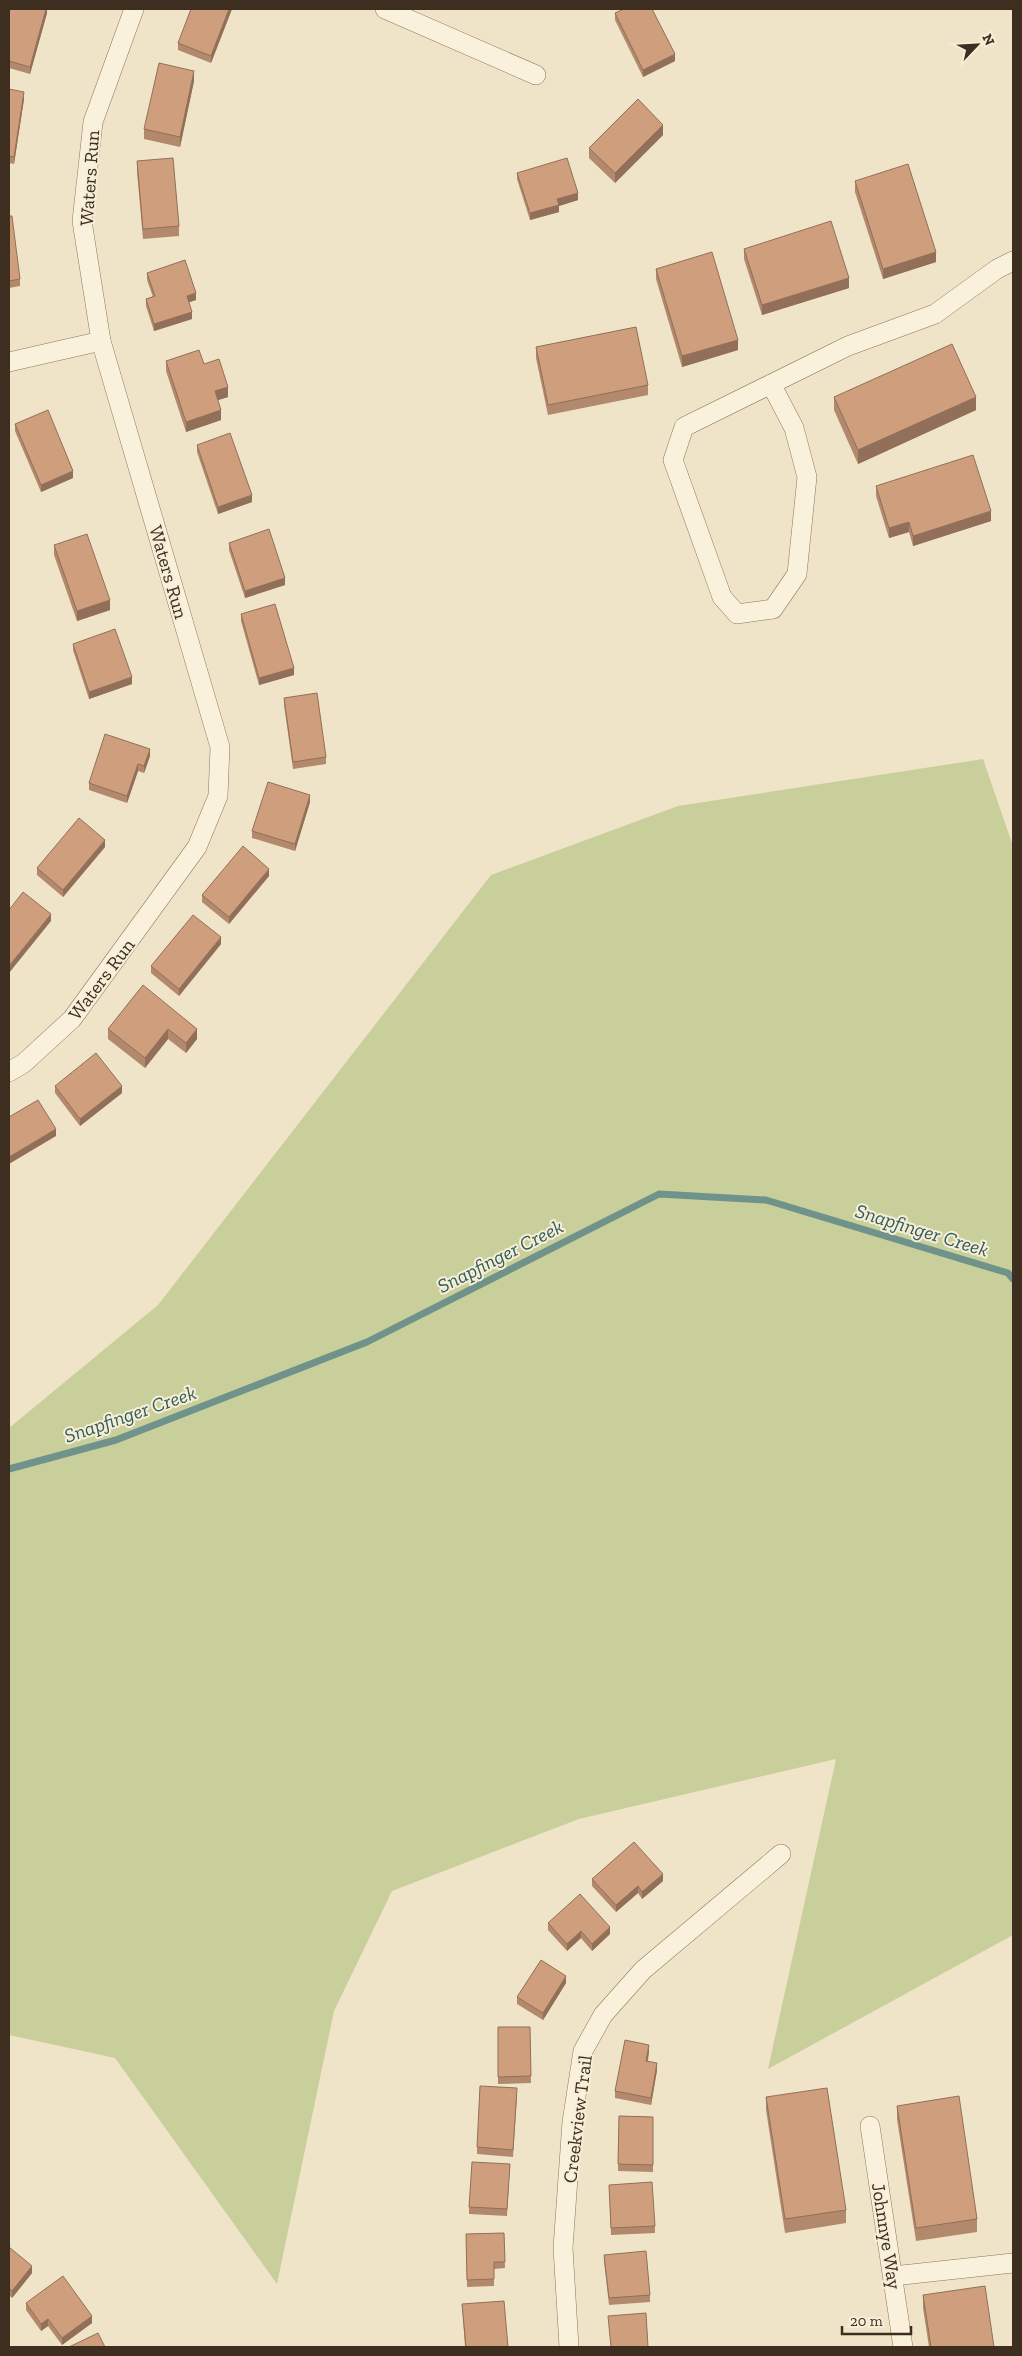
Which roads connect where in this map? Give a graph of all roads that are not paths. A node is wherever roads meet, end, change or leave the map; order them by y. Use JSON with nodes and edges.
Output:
{"nodes":[{"id":1,"x":134,"y":9,"type":"edge"},
{"id":2,"x":385,"y":9,"type":"edge"},
{"id":3,"x":536,"y":75,"type":"dead end"},
{"id":4,"x":1013,"y":261,"type":"edge"},
{"id":5,"x":101,"y":341,"type":"junction"},
{"id":6,"x":9,"y":362,"type":"edge"},
{"id":7,"x":771,"y":384,"type":"junction"},
{"id":8,"x":9,"y":1072,"type":"edge"},
{"id":9,"x":781,"y":1854,"type":"dead end"},
{"id":10,"x":870,"y":2126,"type":"dead end"},
{"id":11,"x":1013,"y":2263,"type":"edge"},
{"id":12,"x":893,"y":2276,"type":"junction"},
{"id":13,"x":569,"y":2347,"type":"edge"},
{"id":14,"x":903,"y":2347,"type":"edge"}],
"edges":[{"from":1,"to":5,"type":"street","name":"Waters Run"},
{"from":2,"to":3,"type":"street"},
{"from":4,"to":7,"type":"street"},
{"from":5,"to":6,"type":"street"},
{"from":5,"to":8,"type":"street","name":"Waters Run"},
{"from":7,"to":7,"type":"street"},
{"from":9,"to":13,"type":"street","name":"Creekview Trail"},
{"from":10,"to":12,"type":"street","name":"Johnnye Way"},
{"from":11,"to":12,"type":"street"},
{"from":12,"to":14,"type":"street","name":"Johnnye Way"}]}
